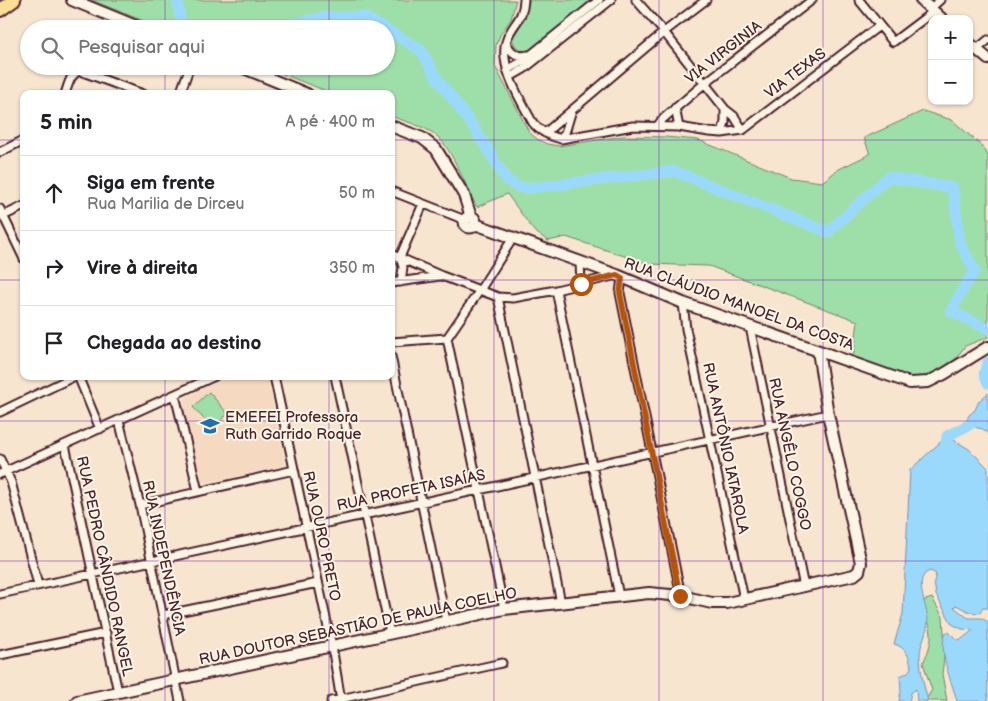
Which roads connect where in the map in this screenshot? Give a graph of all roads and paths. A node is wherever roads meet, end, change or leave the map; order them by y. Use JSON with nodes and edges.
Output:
{"nodes":[{"id":1,"x":14,"y":0,"type":"edge"},
{"id":2,"x":72,"y":0,"type":"edge"},
{"id":3,"x":524,"y":0,"type":"edge"},
{"id":4,"x":599,"y":0,"type":"edge"},
{"id":5,"x":611,"y":0,"type":"edge"},
{"id":6,"x":636,"y":0,"type":"edge"},
{"id":7,"x":706,"y":0,"type":"edge"},
{"id":8,"x":812,"y":0,"type":"edge"},
{"id":9,"x":859,"y":0,"type":"edge"},
{"id":10,"x":921,"y":0,"type":"edge"},
{"id":11,"x":940,"y":0,"type":"edge"},
{"id":12,"x":0,"y":10,"type":"edge"},
{"id":13,"x":932,"y":10,"type":"junction"},
{"id":14,"x":938,"y":15,"type":"edge"},
{"id":15,"x":121,"y":20,"type":"edge"},
{"id":16,"x":880,"y":26,"type":"junction"},
{"id":17,"x":664,"y":32,"type":"junction"},
{"id":18,"x":988,"y":40,"type":"edge"},
{"id":19,"x":506,"y":42,"type":"junction"},
{"id":20,"x":973,"y":46,"type":"edge"},
{"id":21,"x":533,"y":53,"type":"junction"},
{"id":22,"x":988,"y":59,"type":"edge"},
{"id":23,"x":509,"y":74,"type":"junction"},
{"id":24,"x":72,"y":75,"type":"edge"},
{"id":25,"x":91,"y":75,"type":"edge"},
{"id":26,"x":187,"y":75,"type":"edge"},
{"id":27,"x":261,"y":75,"type":"edge"},
{"id":28,"x":705,"y":83,"type":"junction"},
{"id":29,"x":66,"y":90,"type":"edge"},
{"id":30,"x":132,"y":90,"type":"edge"},
{"id":31,"x":181,"y":90,"type":"edge"},
{"id":32,"x":297,"y":90,"type":"edge"},
{"id":33,"x":575,"y":106,"type":"junction"},
{"id":34,"x":675,"y":108,"type":"junction"},
{"id":35,"x":725,"y":109,"type":"junction"},
{"id":36,"x":657,"y":126,"type":"junction"},
{"id":37,"x":679,"y":127,"type":"junction"},
{"id":38,"x":395,"y":128,"type":"edge"},
{"id":39,"x":743,"y":130,"type":"junction"},
{"id":40,"x":545,"y":133,"type":"junction"},
{"id":41,"x":722,"y":133,"type":"junction"},
{"id":42,"x":561,"y":139,"type":"junction"},
{"id":43,"x":20,"y":142,"type":"edge"},
{"id":44,"x":0,"y":152,"type":"edge"},
{"id":45,"x":395,"y":194,"type":"edge"},
{"id":46,"x":423,"y":204,"type":"junction"},
{"id":47,"x":20,"y":207,"type":"edge"},
{"id":48,"x":2,"y":213,"type":"edge"},
{"id":49,"x":470,"y":220,"type":"junction"},
{"id":50,"x":513,"y":238,"type":"junction"},
{"id":51,"x":20,"y":251,"type":"edge"},
{"id":52,"x":395,"y":255,"type":"edge"},
{"id":53,"x":400,"y":257,"type":"junction"},
{"id":54,"x":580,"y":262,"type":"junction"},
{"id":55,"x":429,"y":274,"type":"junction"},
{"id":56,"x":620,"y":277,"type":"junction"},
{"id":57,"x":401,"y":282,"type":"junction"},
{"id":58,"x":395,"y":283,"type":"edge"},
{"id":59,"x":581,"y":284,"type":"junction"},
{"id":60,"x":480,"y":290,"type":"junction"},
{"id":61,"x":556,"y":290,"type":"junction"},
{"id":62,"x":498,"y":297,"type":"junction"},
{"id":63,"x":683,"y":303,"type":"junction"},
{"id":64,"x":750,"y":327,"type":"junction"},
{"id":65,"x":447,"y":338,"type":"junction"},
{"id":66,"x":395,"y":342,"type":"edge"},
{"id":67,"x":986,"y":348,"type":"edge"},
{"id":68,"x":818,"y":351,"type":"junction"},
{"id":69,"x":395,"y":376,"type":"edge"},
{"id":70,"x":68,"y":380,"type":"edge"},
{"id":71,"x":78,"y":380,"type":"edge"},
{"id":72,"x":206,"y":380,"type":"edge"},
{"id":73,"x":275,"y":380,"type":"edge"},
{"id":74,"x":336,"y":380,"type":"edge"},
{"id":75,"x":175,"y":395,"type":"junction"},
{"id":76,"x":0,"y":412,"type":"edge"},
{"id":77,"x":828,"y":414,"type":"junction"},
{"id":78,"x":119,"y":420,"type":"junction"},
{"id":79,"x":770,"y":426,"type":"junction"},
{"id":80,"x":100,"y":429,"type":"junction"},
{"id":81,"x":711,"y":439,"type":"junction"},
{"id":82,"x":65,"y":445,"type":"junction"},
{"id":83,"x":651,"y":452,"type":"junction"},
{"id":84,"x":0,"y":459,"type":"edge"},
{"id":85,"x":592,"y":465,"type":"junction"},
{"id":86,"x":294,"y":470,"type":"junction"},
{"id":87,"x":3,"y":473,"type":"edge"},
{"id":88,"x":535,"y":477,"type":"junction"},
{"id":89,"x":478,"y":490,"type":"junction"},
{"id":90,"x":198,"y":491,"type":"junction"},
{"id":91,"x":420,"y":502,"type":"junction"},
{"id":92,"x":140,"y":505,"type":"junction"},
{"id":93,"x":364,"y":514,"type":"junction"},
{"id":94,"x":305,"y":527,"type":"junction"},
{"id":95,"x":151,"y":561,"type":"junction"},
{"id":96,"x":92,"y":574,"type":"junction"},
{"id":97,"x":318,"y":583,"type":"junction"},
{"id":98,"x":38,"y":586,"type":"junction"},
{"id":99,"x":804,"y":587,"type":"junction"},
{"id":100,"x":0,"y":594,"type":"edge"},
{"id":101,"x":619,"y":596,"type":"junction"},
{"id":102,"x":680,"y":596,"type":"junction"},
{"id":103,"x":744,"y":599,"type":"junction"},
{"id":104,"x":561,"y":603,"type":"junction"},
{"id":105,"x":504,"y":609,"type":"junction"},
{"id":106,"x":163,"y":615,"type":"junction"},
{"id":107,"x":446,"y":621,"type":"junction"},
{"id":108,"x":106,"y":633,"type":"junction"},
{"id":109,"x":390,"y":633,"type":"junction"},
{"id":110,"x":332,"y":646,"type":"junction"},
{"id":111,"x":0,"y":655,"type":"edge"},
{"id":112,"x":502,"y":663,"type":"dead end"},
{"id":113,"x":176,"y":680,"type":"junction"},
{"id":114,"x":118,"y":692,"type":"junction"},
{"id":115,"x":341,"y":700,"type":"edge"},
{"id":116,"x":78,"y":701,"type":"edge"},
{"id":117,"x":180,"y":701,"type":"edge"},
{"id":118,"x":331,"y":701,"type":"edge"}],
"edges":[{"from":1,"to":12,"type":"highway"},
{"from":2,"to":15,"type":"street"},
{"from":3,"to":19,"type":"street"},
{"from":4,"to":21,"type":"street"},
{"from":5,"to":23,"type":"street"},
{"from":6,"to":17,"type":"street"},
{"from":7,"to":17,"type":"street"},
{"from":8,"to":28,"type":"street","name":"VIA VIRGINIA"},
{"from":9,"to":16,"type":"street"},
{"from":10,"to":13,"type":"street"},
{"from":11,"to":13,"type":"street"},
{"from":13,"to":14,"type":"street"},
{"from":13,"to":16,"type":"street"},
{"from":16,"to":39,"type":"street","name":"VIA TEXAS"},
{"from":17,"to":28,"type":"street"},
{"from":17,"to":33,"type":"street"},
{"from":18,"to":20,"type":"street"},
{"from":19,"to":21,"type":"street"},
{"from":19,"to":23,"type":"street"},
{"from":20,"to":22,"type":"street"},
{"from":21,"to":23,"type":"street"},
{"from":23,"to":40,"type":"street"},
{"from":24,"to":29,"type":"street"},
{"from":25,"to":30,"type":"street"},
{"from":26,"to":31,"type":"street"},
{"from":27,"to":32,"type":"street"},
{"from":28,"to":34,"type":"street","name":"VIA VIRGINIA"},
{"from":28,"to":35,"type":"street"},
{"from":33,"to":40,"type":"street"},
{"from":33,"to":42,"type":"street"},
{"from":34,"to":36,"type":"street","name":"VIA VIRGINIA"},
{"from":34,"to":37,"type":"street"},
{"from":35,"to":39,"type":"street"},
{"from":35,"to":41,"type":"street"},
{"from":36,"to":37,"type":"street","name":"VIA TEXAS"},
{"from":36,"to":42,"type":"street","name":"VIA TEXAS"},
{"from":37,"to":41,"type":"street","name":"VIA TEXAS"},
{"from":38,"to":49,"type":"street"},
{"from":39,"to":41,"type":"street","name":"VIA TEXAS"},
{"from":40,"to":42,"type":"street"},
{"from":43,"to":44,"type":"street"},
{"from":45,"to":46,"type":"street","name":"RUA CLÁUDIO MANOEL DA COSTA"},
{"from":46,"to":49,"type":"street","name":"RUA CLÁUDIO MANOEL DA COSTA"},
{"from":46,"to":53,"type":"street"},
{"from":47,"to":48,"type":"street"},
{"from":48,"to":51,"type":"street"},
{"from":49,"to":50,"type":"street","name":"RUA CLÁUDIO MANOEL DA COSTA"},
{"from":50,"to":54,"type":"street","name":"RUA CLÁUDIO MANOEL DA COSTA"},
{"from":50,"to":60,"type":"street"},
{"from":52,"to":53,"type":"street"},
{"from":53,"to":55,"type":"street"},
{"from":53,"to":57,"type":"street"},
{"from":54,"to":56,"type":"street","name":"RUA CLÁUDIO MANOEL DA COSTA"},
{"from":54,"to":59,"type":"street"},
{"from":55,"to":57,"type":"street"},
{"from":55,"to":60,"type":"street"},
{"from":56,"to":59,"type":"street"},
{"from":56,"to":63,"type":"street","name":"RUA CLÁUDIO MANOEL DA COSTA"},
{"from":56,"to":83,"type":"street"},
{"from":57,"to":58,"type":"street"},
{"from":59,"to":61,"type":"street"},
{"from":60,"to":62,"type":"street"},
{"from":60,"to":65,"type":"street"},
{"from":61,"to":62,"type":"street"},
{"from":61,"to":85,"type":"street"},
{"from":62,"to":88,"type":"street"},
{"from":63,"to":64,"type":"street","name":"RUA CLÁUDIO MANOEL DA COSTA"},
{"from":63,"to":81,"type":"street","name":"RUA ANTÔNIO IATAROLA"},
{"from":64,"to":68,"type":"street","name":"RUA CLÁUDIO MANOEL DA COSTA"},
{"from":64,"to":79,"type":"street","name":"RUA ANGÊLO COGGO"},
{"from":65,"to":66,"type":"street"},
{"from":65,"to":89,"type":"street"},
{"from":67,"to":68,"type":"street","name":"RUA CLÁUDIO MANOEL DA COSTA"},
{"from":68,"to":77,"type":"street"},
{"from":69,"to":91,"type":"street"},
{"from":70,"to":76,"type":"street"},
{"from":71,"to":80,"type":"street"},
{"from":72,"to":75,"type":"street"},
{"from":73,"to":86,"type":"street","name":"RUA OURO PRETO"},
{"from":74,"to":93,"type":"street"},
{"from":75,"to":78,"type":"street"},
{"from":75,"to":90,"type":"street"},
{"from":77,"to":79,"type":"street","name":"RUA PROFETA ISAÍAS"},
{"from":77,"to":99,"type":"street","name":"RUA DOUTOR SEBASTIÃO DE PAULA COELHO"},
{"from":78,"to":80,"type":"street"},
{"from":78,"to":92,"type":"street","name":"RUA INDEPENDÊNCIA"},
{"from":79,"to":81,"type":"street","name":"RUA PROFETA ISAÍAS"},
{"from":79,"to":99,"type":"street","name":"RUA ANGÊLO COGGO"},
{"from":80,"to":82,"type":"street"},
{"from":81,"to":83,"type":"street","name":"RUA PROFETA ISAÍAS"},
{"from":81,"to":103,"type":"street","name":"RUA ANTÔNIO IATAROLA"},
{"from":82,"to":87,"type":"street"},
{"from":82,"to":96,"type":"street","name":"RUA PEDRO CÂNDIDO RANGEL"},
{"from":83,"to":85,"type":"street","name":"RUA PROFETA ISAÍAS"},
{"from":83,"to":102,"type":"street"},
{"from":84,"to":87,"type":"street"},
{"from":85,"to":88,"type":"street","name":"RUA PROFETA ISAÍAS"},
{"from":85,"to":101,"type":"street"},
{"from":86,"to":90,"type":"street"},
{"from":86,"to":94,"type":"street","name":"RUA OURO PRETO"},
{"from":87,"to":98,"type":"street"},
{"from":88,"to":89,"type":"street","name":"RUA PROFETA ISAÍAS"},
{"from":88,"to":104,"type":"street"},
{"from":89,"to":91,"type":"street","name":"RUA PROFETA ISAÍAS"},
{"from":89,"to":105,"type":"street"},
{"from":90,"to":92,"type":"street"},
{"from":91,"to":93,"type":"street","name":"RUA PROFETA ISAÍAS"},
{"from":91,"to":107,"type":"street"},
{"from":92,"to":95,"type":"street","name":"RUA INDEPENDÊNCIA"},
{"from":93,"to":94,"type":"street","name":"RUA PROFETA ISAÍAS"},
{"from":93,"to":109,"type":"street"},
{"from":94,"to":95,"type":"street","name":"RUA PROFETA ISAÍAS"},
{"from":94,"to":97,"type":"street","name":"RUA OURO PRETO"},
{"from":95,"to":96,"type":"street","name":"RUA PROFETA ISAÍAS"},
{"from":95,"to":106,"type":"street","name":"RUA INDEPENDÊNCIA"},
{"from":96,"to":98,"type":"street","name":"RUA PROFETA ISAÍAS"},
{"from":96,"to":108,"type":"street","name":"RUA PEDRO CÂNDIDO RANGEL"},
{"from":97,"to":106,"type":"street"},
{"from":97,"to":110,"type":"street","name":"RUA OURO PRETO"},
{"from":98,"to":100,"type":"street","name":"RUA PROFETA ISAÍAS"},
{"from":99,"to":103,"type":"street","name":"RUA DOUTOR SEBASTIÃO DE PAULA COELHO"},
{"from":101,"to":102,"type":"street","name":"RUA DOUTOR SEBASTIÃO DE PAULA COELHO"},
{"from":101,"to":104,"type":"street","name":"RUA DOUTOR SEBASTIÃO DE PAULA COELHO"},
{"from":102,"to":103,"type":"street","name":"RUA DOUTOR SEBASTIÃO DE PAULA COELHO"},
{"from":104,"to":105,"type":"street","name":"RUA DOUTOR SEBASTIÃO DE PAULA COELHO"},
{"from":105,"to":107,"type":"street","name":"RUA DOUTOR SEBASTIÃO DE PAULA COELHO"},
{"from":106,"to":113,"type":"street","name":"RUA INDEPENDÊNCIA"},
{"from":107,"to":109,"type":"street","name":"RUA DOUTOR SEBASTIÃO DE PAULA COELHO"},
{"from":108,"to":111,"type":"street"},
{"from":108,"to":114,"type":"street","name":"RUA PEDRO CÂNDIDO RANGEL"},
{"from":109,"to":110,"type":"street","name":"RUA DOUTOR SEBASTIÃO DE PAULA COELHO"},
{"from":110,"to":113,"type":"street","name":"RUA DOUTOR SEBASTIÃO DE PAULA COELHO"},
{"from":110,"to":115,"type":"street","name":"RUA OURO PRETO"},
{"from":112,"to":115,"type":"street"},
{"from":113,"to":114,"type":"street","name":"RUA DOUTOR SEBASTIÃO DE PAULA COELHO"},
{"from":113,"to":117,"type":"street","name":"RUA INDEPENDÊNCIA"},
{"from":114,"to":116,"type":"street","name":"RUA DOUTOR SEBASTIÃO DE PAULA COELHO"},
{"from":115,"to":118,"type":"street"}]}
